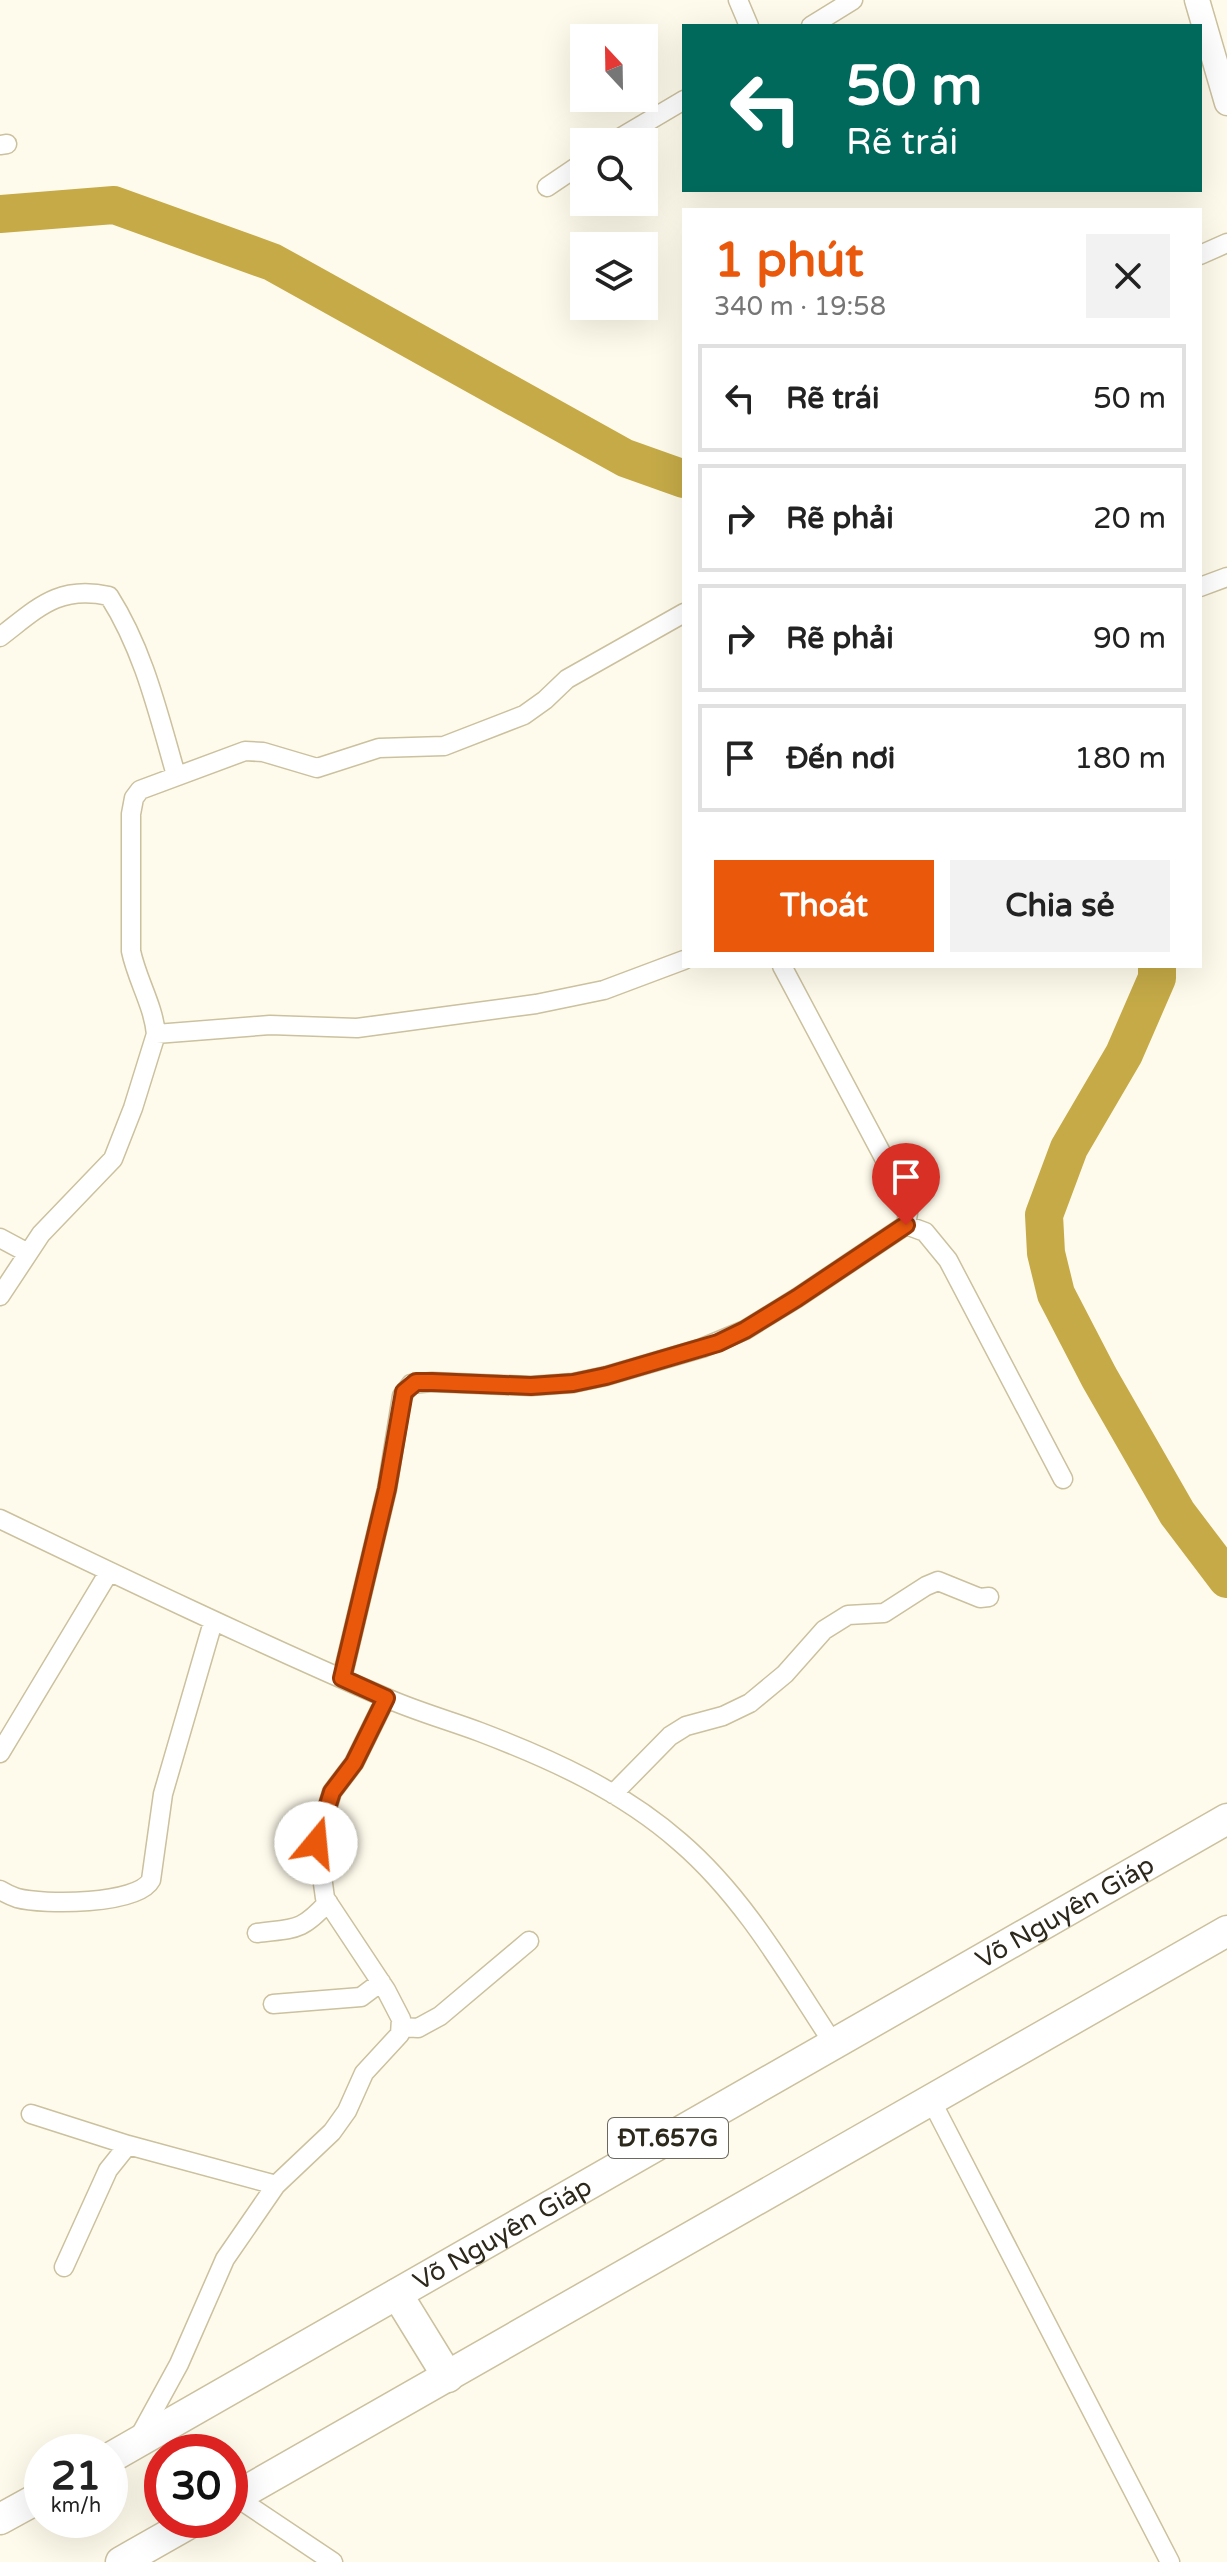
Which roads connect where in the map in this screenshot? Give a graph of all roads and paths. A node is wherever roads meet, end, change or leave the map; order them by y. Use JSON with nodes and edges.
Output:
{"nodes":[{"id":1,"x":738,"y":0,"type":"edge"},
{"id":2,"x":853,"y":0,"type":"edge"},
{"id":3,"x":1195,"y":0,"type":"edge"},
{"id":4,"x":748,"y":24,"type":"edge"},
{"id":5,"x":814,"y":24,"type":"edge"},
{"id":6,"x":682,"y":101,"type":"edge"},
{"id":7,"x":1227,"y":103,"type":"edge"},
{"id":8,"x":637,"y":128,"type":"edge"},
{"id":9,"x":570,"y":171,"type":"edge"},
{"id":10,"x":547,"y":187,"type":"dead end"},
{"id":11,"x":1227,"y":243,"type":"edge"},
{"id":12,"x":1202,"y":254,"type":"edge"},
{"id":13,"x":1227,"y":577,"type":"edge"},
{"id":14,"x":1202,"y":586,"type":"edge"},
{"id":15,"x":682,"y":614,"type":"edge"},
{"id":16,"x":0,"y":637,"type":"edge"},
{"id":17,"x":176,"y":775,"type":"junction"},
{"id":18,"x":682,"y":961,"type":"edge"},
{"id":19,"x":783,"y":968,"type":"edge"},
{"id":20,"x":156,"y":1034,"type":"junction"},
{"id":21,"x":906,"y":1225,"type":"junction"},
{"id":22,"x":0,"y":1238,"type":"edge"},
{"id":23,"x":28,"y":1253,"type":"junction"},
{"id":24,"x":0,"y":1296,"type":"edge"},
{"id":25,"x":1063,"y":1479,"type":"dead end"},
{"id":26,"x":0,"y":1519,"type":"edge"},
{"id":27,"x":109,"y":1572,"type":"junction"},
{"id":28,"x":989,"y":1597,"type":"dead end"},
{"id":29,"x":213,"y":1622,"type":"junction"},
{"id":30,"x":342,"y":1678,"type":"junction"},
{"id":31,"x":386,"y":1698,"type":"junction"},
{"id":32,"x":0,"y":1753,"type":"edge"},
{"id":33,"x":613,"y":1794,"type":"junction"},
{"id":34,"x":1227,"y":1819,"type":"edge"},
{"id":35,"x":0,"y":1890,"type":"edge"},
{"id":36,"x":328,"y":1902,"type":"junction"},
{"id":37,"x":1227,"y":1931,"type":"edge"},
{"id":38,"x":257,"y":1933,"type":"dead end"},
{"id":39,"x":529,"y":1941,"type":"dead end"},
{"id":40,"x":381,"y":1982,"type":"junction"},
{"id":41,"x":273,"y":2004,"type":"dead end"},
{"id":42,"x":401,"y":2027,"type":"junction"},
{"id":43,"x":833,"y":2043,"type":"junction"},
{"id":44,"x":932,"y":2102,"type":"junction"},
{"id":45,"x":31,"y":2114,"type":"dead end"},
{"id":46,"x":128,"y":2145,"type":"junction"},
{"id":47,"x":276,"y":2185,"type":"junction"},
{"id":48,"x":64,"y":2267,"type":"dead end"},
{"id":49,"x":397,"y":2294,"type":"junction"},
{"id":50,"x":448,"y":2377,"type":"junction"},
{"id":51,"x":128,"y":2442,"type":"edge"},
{"id":52,"x":128,"y":2447,"type":"edge"},
{"id":53,"x":248,"y":2490,"type":"edge"},
{"id":54,"x":24,"y":2506,"type":"edge"},
{"id":55,"x":248,"y":2508,"type":"edge"},
{"id":56,"x":0,"y":2519,"type":"edge"},
{"id":57,"x":163,"y":2538,"type":"edge"},
{"id":58,"x":121,"y":2562,"type":"edge"},
{"id":59,"x":333,"y":2562,"type":"edge"},
{"id":60,"x":1170,"y":2562,"type":"edge"}],
"edges":[{"from":1,"to":4,"type":"street"},
{"from":2,"to":5,"type":"street"},
{"from":3,"to":7,"type":"street"},
{"from":6,"to":8,"type":"street"},
{"from":9,"to":10,"type":"street"},
{"from":11,"to":12,"type":"street"},
{"from":13,"to":14,"type":"street"},
{"from":15,"to":17,"type":"street"},
{"from":16,"to":17,"type":"street"},
{"from":17,"to":20,"type":"street"},
{"from":18,"to":20,"type":"street"},
{"from":19,"to":21,"type":"street"},
{"from":20,"to":23,"type":"street"},
{"from":21,"to":25,"type":"street"},
{"from":21,"to":30,"type":"street"},
{"from":22,"to":23,"type":"street"},
{"from":23,"to":24,"type":"street"},
{"from":26,"to":27,"type":"street"},
{"from":27,"to":29,"type":"street"},
{"from":27,"to":32,"type":"street"},
{"from":28,"to":33,"type":"street"},
{"from":29,"to":30,"type":"street"},
{"from":29,"to":35,"type":"street"},
{"from":30,"to":31,"type":"street"},
{"from":31,"to":33,"type":"street"},
{"from":31,"to":36,"type":"street"},
{"from":33,"to":43,"type":"street"},
{"from":34,"to":43,"type":"main road","name":"Võ Nguyên Giáp","number":"ĐT.657G"},
{"from":36,"to":38,"type":"street"},
{"from":36,"to":40,"type":"street"},
{"from":37,"to":44,"type":"main road"},
{"from":39,"to":42,"type":"street"},
{"from":40,"to":41,"type":"street"},
{"from":40,"to":42,"type":"street"},
{"from":42,"to":47,"type":"street"},
{"from":43,"to":49,"type":"main road","name":"Võ Nguyên Giáp","number":"ĐT.657G"},
{"from":44,"to":50,"type":"main road"},
{"from":44,"to":60,"type":"street"},
{"from":45,"to":46,"type":"street"},
{"from":46,"to":47,"type":"street"},
{"from":46,"to":48,"type":"street"},
{"from":47,"to":51,"type":"street"},
{"from":49,"to":50,"type":"main road"},
{"from":49,"to":52,"type":"main road","name":"Võ Nguyên Giáp","number":"ĐT.657G"},
{"from":50,"to":53,"type":"main road"},
{"from":54,"to":56,"type":"main road"},
{"from":55,"to":59,"type":"street"},
{"from":57,"to":58,"type":"main road"}]}
